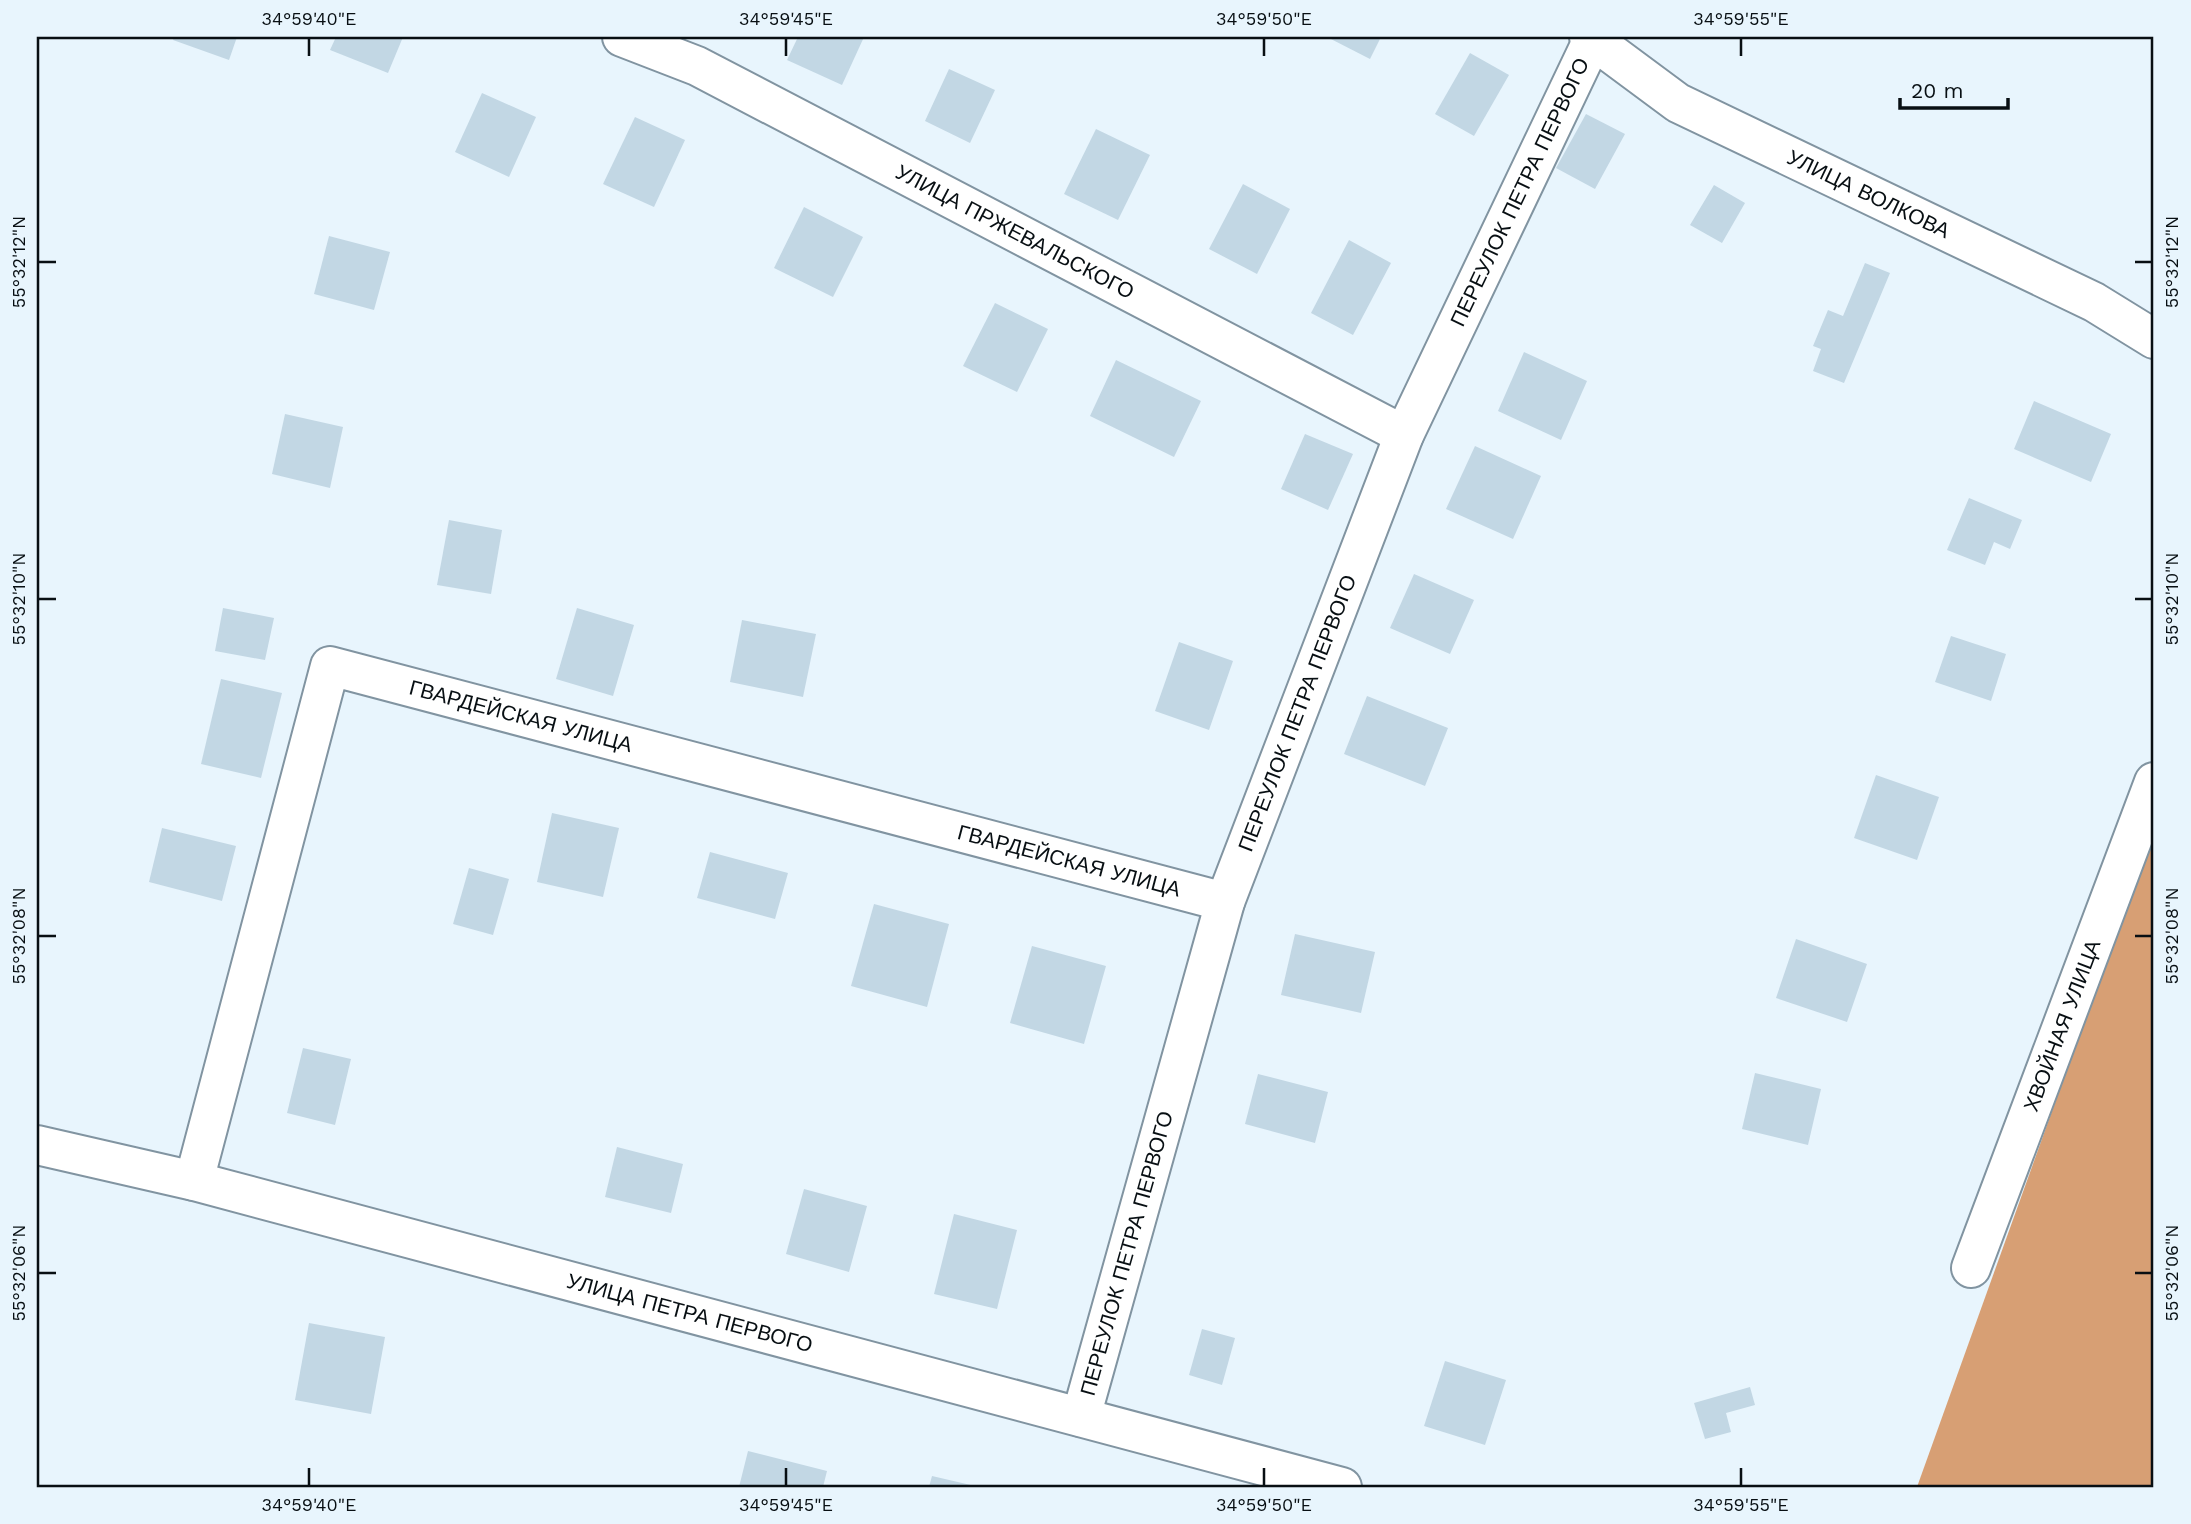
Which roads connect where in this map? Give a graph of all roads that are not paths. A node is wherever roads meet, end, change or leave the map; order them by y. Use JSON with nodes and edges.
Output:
{"nodes":[{"id":1,"x":622,"y":37,"type":"edge"},
{"id":2,"x":1592,"y":38,"type":"edge"},
{"id":3,"x":2154,"y":339,"type":"edge"},
{"id":4,"x":1404,"y":435,"type":"junction"},
{"id":5,"x":2154,"y":782,"type":"edge"},
{"id":6,"x":1225,"y":902,"type":"junction"},
{"id":7,"x":37,"y":1145,"type":"edge"},
{"id":8,"x":194,"y":1181,"type":"junction"},
{"id":9,"x":1971,"y":1268,"type":"dead end"},
{"id":10,"x":1081,"y":1417,"type":"junction"},
{"id":11,"x":1342,"y":1487,"type":"edge"}],
"edges":[{"from":1,"to":4,"type":"street","name":"УЛИЦА ПРЖЕВАЛЬСКОГО"},
{"from":2,"to":3,"type":"street","name":"УЛИЦА ВОЛКОВА"},
{"from":2,"to":4,"type":"street","name":"ПЕРЕУЛОК ПЕТРА ПЕРВОГО"},
{"from":4,"to":6,"type":"street","name":"ПЕРЕУЛОК ПЕТРА ПЕРВОГО"},
{"from":5,"to":9,"type":"street","name":"ХВОЙНАЯ УЛИЦА"},
{"from":6,"to":8,"type":"street","name":"ГВАРДЕЙСКАЯ УЛИЦА"},
{"from":6,"to":10,"type":"street","name":"ПЕРЕУЛОК ПЕТРА ПЕРВОГО"},
{"from":7,"to":8,"type":"street","name":"УЛИЦА ПЕТРА ПЕРВОГО"},
{"from":8,"to":10,"type":"street","name":"УЛИЦА ПЕТРА ПЕРВОГО"},
{"from":10,"to":11,"type":"street","name":"УЛИЦА ПЕТРА ПЕРВОГО"}]}
